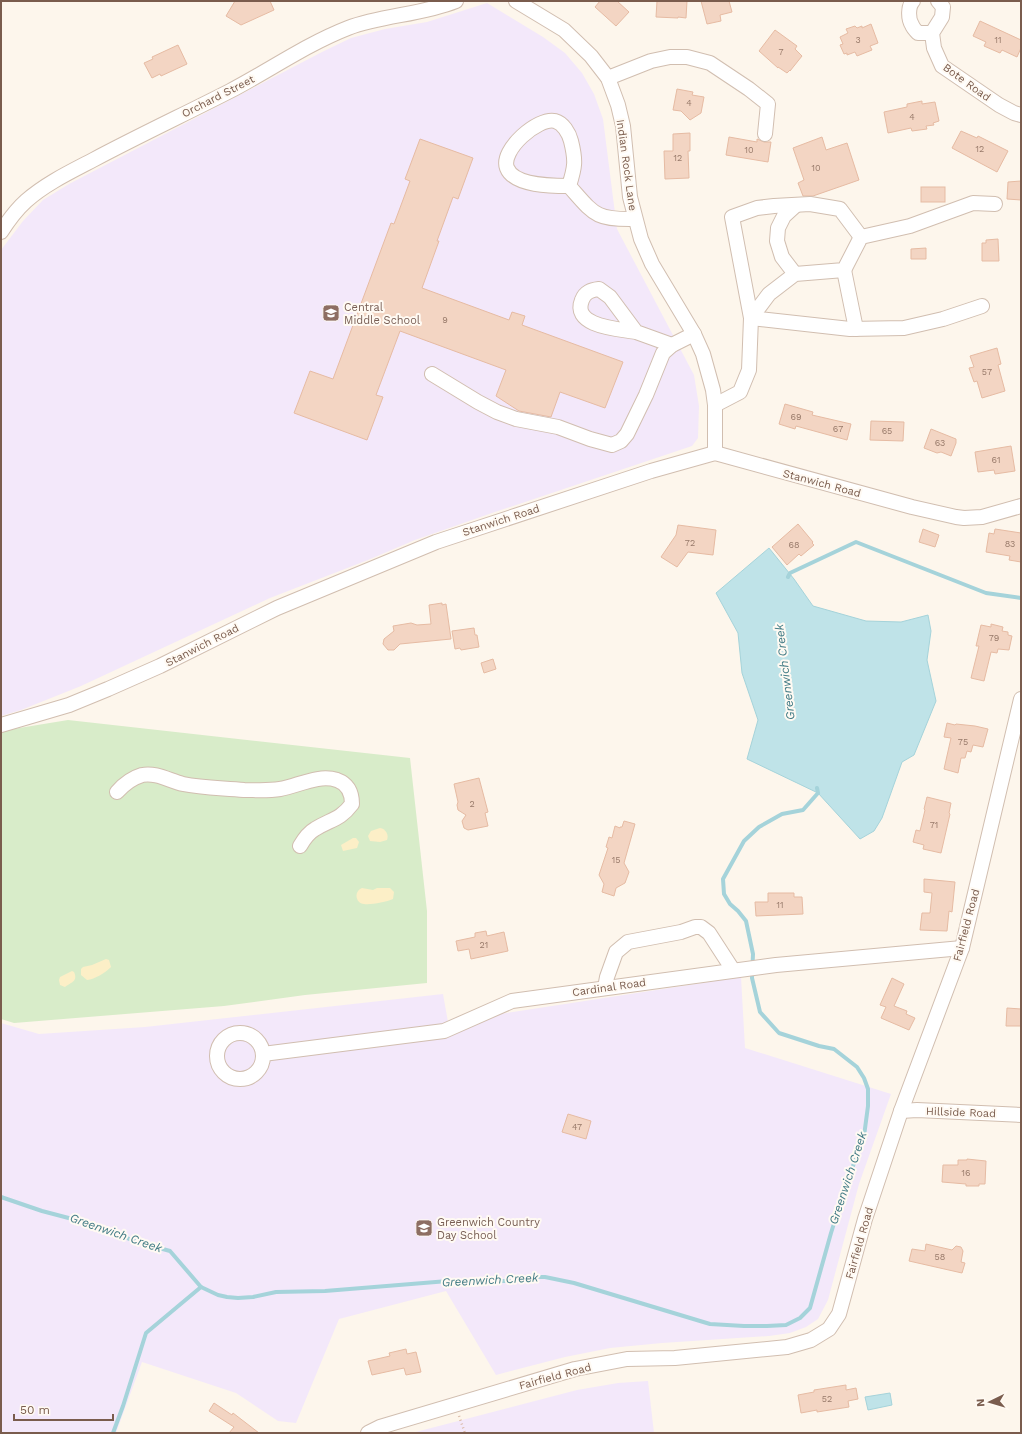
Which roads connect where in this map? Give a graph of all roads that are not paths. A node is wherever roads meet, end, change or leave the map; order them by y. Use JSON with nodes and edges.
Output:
{"nodes":[{"id":1,"x":456,"y":1,"type":"edge"},
{"id":2,"x":516,"y":1,"type":"edge"},
{"id":3,"x":914,"y":1,"type":"edge"},
{"id":4,"x":938,"y":1,"type":"edge"},
{"id":5,"x":932,"y":33,"type":"junction"},
{"id":6,"x":608,"y":78,"type":"junction"},
{"id":7,"x":1021,"y":115,"type":"edge"},
{"id":8,"x":765,"y":134,"type":"dead end"},
{"id":9,"x":569,"y":186,"type":"junction"},
{"id":10,"x":996,"y":204,"type":"dead end"},
{"id":11,"x":796,"y":205,"type":"junction"},
{"id":12,"x":635,"y":218,"type":"junction"},
{"id":13,"x":1,"y":232,"type":"edge"},
{"id":14,"x":861,"y":237,"type":"junction"},
{"id":15,"x":844,"y":270,"type":"junction"},
{"id":16,"x":795,"y":274,"type":"junction"},
{"id":17,"x":982,"y":306,"type":"dead end"},
{"id":18,"x":751,"y":318,"type":"junction"},
{"id":19,"x":856,"y":329,"type":"junction"},
{"id":20,"x":636,"y":332,"type":"dead end"},
{"id":21,"x":694,"y":334,"type":"junction"},
{"id":22,"x":672,"y":345,"type":"junction"},
{"id":23,"x":432,"y":374,"type":"dead end"},
{"id":24,"x":715,"y":405,"type":"junction"},
{"id":25,"x":715,"y":453,"type":"junction"},
{"id":26,"x":1021,"y":506,"type":"edge"},
{"id":27,"x":1021,"y":699,"type":"edge"},
{"id":28,"x":1,"y":725,"type":"edge"},
{"id":29,"x":117,"y":792,"type":"dead end"},
{"id":30,"x":300,"y":846,"type":"dead end"},
{"id":31,"x":962,"y":948,"type":"junction"},
{"id":32,"x":733,"y":970,"type":"junction"},
{"id":33,"x":605,"y":988,"type":"junction"},
{"id":34,"x":263,"y":1054,"type":"dead end"},
{"id":35,"x":901,"y":1111,"type":"junction"},
{"id":36,"x":1021,"y":1115,"type":"edge"},
{"id":37,"x":368,"y":1433,"type":"edge"}],
"edges":[{"from":1,"to":13,"type":"street","name":"Orchard Street"},
{"from":2,"to":6,"type":"street","name":"Indian Rock Lane"},
{"from":3,"to":5,"type":"street"},
{"from":4,"to":5,"type":"street"},
{"from":5,"to":7,"type":"street","name":"Bote Road"},
{"from":6,"to":8,"type":"street"},
{"from":6,"to":12,"type":"street","name":"Indian Rock Lane"},
{"from":9,"to":9,"type":"street"},
{"from":9,"to":12,"type":"street"},
{"from":10,"to":14,"type":"street"},
{"from":11,"to":14,"type":"street"},
{"from":11,"to":16,"type":"street"},
{"from":11,"to":18,"type":"street"},
{"from":12,"to":21,"type":"street","name":"Indian Rock Lane"},
{"from":14,"to":15,"type":"street"},
{"from":15,"to":16,"type":"street"},
{"from":15,"to":19,"type":"street"},
{"from":16,"to":18,"type":"street"},
{"from":17,"to":19,"type":"street"},
{"from":18,"to":19,"type":"street"},
{"from":18,"to":24,"type":"street"},
{"from":20,"to":22,"type":"street"},
{"from":21,"to":22,"type":"street"},
{"from":21,"to":24,"type":"street","name":"Indian Rock Lane"},
{"from":22,"to":23,"type":"street"},
{"from":24,"to":25,"type":"street","name":"Indian Rock Lane"},
{"from":25,"to":26,"type":"street","name":"Stanwich Road"},
{"from":25,"to":28,"type":"street","name":"Stanwich Road"},
{"from":27,"to":31,"type":"street","name":"Fairfield Road"},
{"from":29,"to":30,"type":"street"},
{"from":31,"to":32,"type":"street","name":"Cardinal Road"},
{"from":31,"to":35,"type":"street","name":"Fairfield Road"},
{"from":32,"to":33,"type":"street","name":"Cardinal Road"},
{"from":32,"to":33,"type":"street"},
{"from":33,"to":34,"type":"street","name":"Cardinal Road"},
{"from":35,"to":36,"type":"street","name":"Hillside Road"},
{"from":35,"to":37,"type":"street","name":"Fairfield Road"}]}
